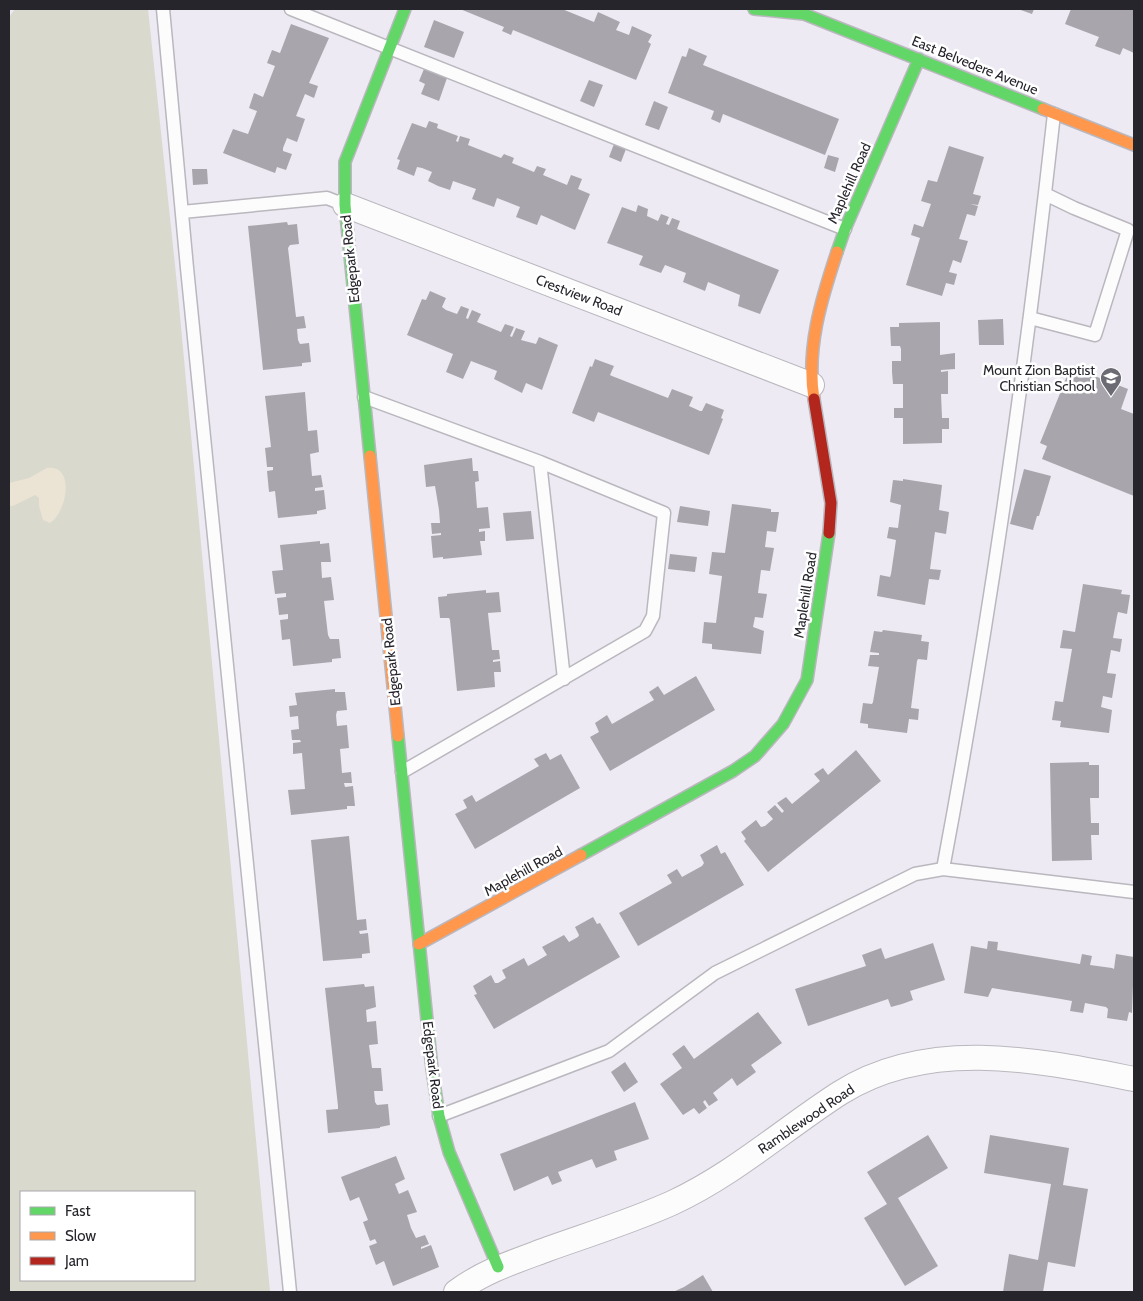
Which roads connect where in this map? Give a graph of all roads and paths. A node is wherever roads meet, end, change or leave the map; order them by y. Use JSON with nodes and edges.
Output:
{"nodes":[{"id":1,"x":163,"y":9,"type":"edge"},
{"id":2,"x":291,"y":9,"type":"edge"},
{"id":3,"x":405,"y":9,"type":"edge"},
{"id":4,"x":754,"y":9,"type":"edge"},
{"id":5,"x":802,"y":11,"type":"edge"},
{"id":6,"x":388,"y":47,"type":"junction"},
{"id":7,"x":919,"y":59,"type":"junction"},
{"id":8,"x":1054,"y":114,"type":"junction"},
{"id":9,"x":1134,"y":145,"type":"edge"},
{"id":10,"x":1045,"y":194,"type":"junction"},
{"id":11,"x":345,"y":206,"type":"junction"},
{"id":12,"x":182,"y":212,"type":"junction"},
{"id":13,"x":845,"y":229,"type":"junction"},
{"id":14,"x":1030,"y":318,"type":"junction"},
{"id":15,"x":812,"y":385,"type":"junction"},
{"id":16,"x":364,"y":397,"type":"junction"},
{"id":17,"x":540,"y":462,"type":"junction"},
{"id":18,"x":564,"y":679,"type":"junction"},
{"id":19,"x":402,"y":772,"type":"junction"},
{"id":20,"x":943,"y":870,"type":"junction"},
{"id":21,"x":1134,"y":892,"type":"edge"},
{"id":22,"x":419,"y":944,"type":"junction"},
{"id":23,"x":1134,"y":1079,"type":"edge"},
{"id":24,"x":439,"y":1116,"type":"junction"},
{"id":25,"x":498,"y":1267,"type":"junction"},
{"id":26,"x":290,"y":1292,"type":"edge"},
{"id":27,"x":456,"y":1292,"type":"edge"}],
"edges":[{"from":1,"to":12,"type":"lane"},
{"from":2,"to":6,"type":"lane"},
{"from":3,"to":6,"type":"street","name":"Edgepark Road"},
{"from":4,"to":5,"type":"street","name":"East Belvedere Avenue"},
{"from":5,"to":7,"type":"street","name":"East Belvedere Avenue"},
{"from":6,"to":11,"type":"street","name":"Edgepark Road"},
{"from":6,"to":13,"type":"lane"},
{"from":7,"to":8,"type":"street","name":"East Belvedere Avenue"},
{"from":7,"to":13,"type":"street","name":"Maplehill Road"},
{"from":8,"to":9,"type":"street","name":"East Belvedere Avenue"},
{"from":8,"to":10,"type":"lane"},
{"from":10,"to":14,"type":"lane"},
{"from":10,"to":14,"type":"lane"},
{"from":11,"to":12,"type":"lane"},
{"from":11,"to":15,"type":"street","name":"Crestview Road"},
{"from":11,"to":16,"type":"street","name":"Edgepark Road"},
{"from":12,"to":26,"type":"lane"},
{"from":13,"to":15,"type":"street","name":"Maplehill Road"},
{"from":14,"to":20,"type":"lane"},
{"from":15,"to":22,"type":"street","name":"Maplehill Road"},
{"from":16,"to":17,"type":"lane"},
{"from":16,"to":19,"type":"street","name":"Edgepark Road"},
{"from":17,"to":18,"type":"lane"},
{"from":17,"to":18,"type":"lane"},
{"from":18,"to":19,"type":"lane"},
{"from":19,"to":22,"type":"street","name":"Edgepark Road"},
{"from":20,"to":21,"type":"lane"},
{"from":20,"to":24,"type":"lane"},
{"from":22,"to":24,"type":"street","name":"Edgepark Road"},
{"from":23,"to":25,"type":"street","name":"Ramblewood Road"},
{"from":24,"to":25,"type":"street","name":"Edgepark Road"},
{"from":25,"to":27,"type":"street"}]}
